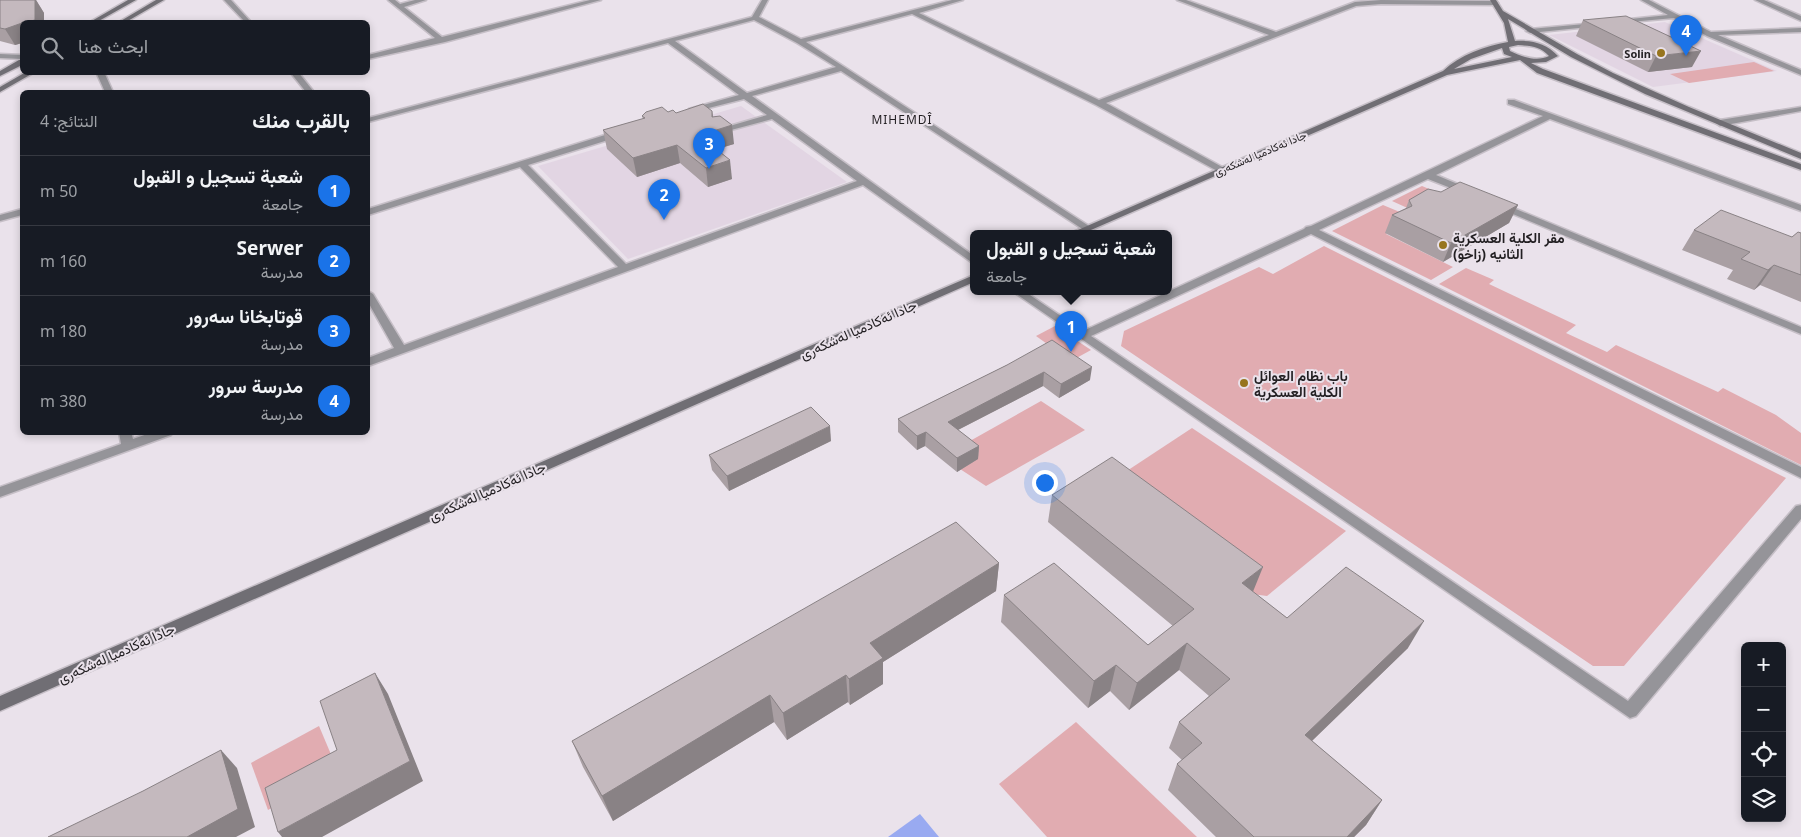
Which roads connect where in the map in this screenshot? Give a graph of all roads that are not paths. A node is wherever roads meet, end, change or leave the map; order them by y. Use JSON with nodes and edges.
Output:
{"nodes":[{"id":1,"x":133,"y":0,"type":"edge"},
{"id":2,"x":161,"y":0,"type":"edge"},
{"id":3,"x":227,"y":0,"type":"edge"},
{"id":4,"x":391,"y":0,"type":"edge"},
{"id":5,"x":423,"y":0,"type":"edge"},
{"id":6,"x":560,"y":0,"type":"edge"},
{"id":7,"x":598,"y":0,"type":"edge"},
{"id":8,"x":765,"y":0,"type":"edge"},
{"id":9,"x":960,"y":0,"type":"edge"},
{"id":10,"x":1180,"y":0,"type":"edge"},
{"id":11,"x":1342,"y":0,"type":"edge"},
{"id":12,"x":1644,"y":0,"type":"edge"},
{"id":13,"x":1758,"y":0,"type":"edge"},
{"id":14,"x":1494,"y":2,"type":"edge"},
{"id":15,"x":1355,"y":4,"type":"junction"},
{"id":16,"x":399,"y":6,"type":"junction"},
{"id":17,"x":571,"y":7,"type":"junction"},
{"id":18,"x":914,"y":13,"type":"junction"},
{"id":19,"x":1503,"y":13,"type":"junction"},
{"id":20,"x":1676,"y":16,"type":"junction"},
{"id":21,"x":755,"y":18,"type":"junction"},
{"id":22,"x":1801,"y":19,"type":"edge"},
{"id":23,"x":98,"y":20,"type":"edge"},
{"id":24,"x":126,"y":20,"type":"edge"},
{"id":25,"x":246,"y":20,"type":"edge"},
{"id":26,"x":1801,"y":30,"type":"edge"},
{"id":27,"x":1530,"y":31,"type":"junction"},
{"id":28,"x":1710,"y":34,"type":"junction"},
{"id":29,"x":1277,"y":35,"type":"junction"},
{"id":30,"x":442,"y":40,"type":"junction"},
{"id":31,"x":670,"y":41,"type":"junction"},
{"id":32,"x":800,"y":41,"type":"junction"},
{"id":33,"x":1508,"y":45,"type":"junction"},
{"id":34,"x":1540,"y":46,"type":"junction"},
{"id":35,"x":1551,"y":51,"type":"junction"},
{"id":36,"x":0,"y":56,"type":"edge"},
{"id":37,"x":370,"y":56,"type":"edge"},
{"id":38,"x":20,"y":57,"type":"edge"},
{"id":39,"x":1522,"y":58,"type":"junction"},
{"id":40,"x":1583,"y":61,"type":"junction"},
{"id":41,"x":20,"y":63,"type":"edge"},
{"id":42,"x":842,"y":68,"type":"junction"},
{"id":43,"x":1445,"y":73,"type":"junction"},
{"id":44,"x":1801,"y":73,"type":"edge"},
{"id":45,"x":0,"y":74,"type":"edge"},
{"id":46,"x":27,"y":75,"type":"edge"},
{"id":47,"x":101,"y":75,"type":"edge"},
{"id":48,"x":296,"y":75,"type":"edge"},
{"id":49,"x":0,"y":90,"type":"edge"},
{"id":50,"x":108,"y":90,"type":"edge"},
{"id":51,"x":308,"y":90,"type":"edge"},
{"id":52,"x":746,"y":95,"type":"junction"},
{"id":53,"x":1511,"y":102,"type":"dead end"},
{"id":54,"x":1099,"y":103,"type":"junction"},
{"id":55,"x":1801,"y":109,"type":"edge"},
{"id":56,"x":680,"y":115,"type":"edge"},
{"id":57,"x":774,"y":116,"type":"junction"},
{"id":58,"x":1550,"y":116,"type":"junction"},
{"id":59,"x":370,"y":119,"type":"edge"},
{"id":60,"x":1720,"y":123,"type":"junction"},
{"id":61,"x":633,"y":129,"type":"edge"},
{"id":62,"x":719,"y":132,"type":"edge"},
{"id":63,"x":1801,"y":156,"type":"edge"},
{"id":64,"x":521,"y":163,"type":"junction"},
{"id":65,"x":1801,"y":167,"type":"edge"},
{"id":66,"x":1221,"y":170,"type":"junction"},
{"id":67,"x":1430,"y":176,"type":"junction"},
{"id":68,"x":865,"y":181,"type":"junction"},
{"id":69,"x":1801,"y":208,"type":"edge"},
{"id":70,"x":370,"y":211,"type":"edge"},
{"id":71,"x":20,"y":213,"type":"edge"},
{"id":72,"x":0,"y":218,"type":"edge"},
{"id":73,"x":1087,"y":228,"type":"junction"},
{"id":74,"x":1309,"y":229,"type":"junction"},
{"id":75,"x":1083,"y":230,"type":"edge"},
{"id":76,"x":970,"y":258,"type":"edge"},
{"id":77,"x":626,"y":268,"type":"junction"},
{"id":78,"x":970,"y":280,"type":"edge"},
{"id":79,"x":1172,"y":294,"type":"edge"},
{"id":80,"x":1023,"y":295,"type":"edge"},
{"id":81,"x":1169,"y":295,"type":"edge"},
{"id":82,"x":370,"y":297,"type":"edge"},
{"id":83,"x":1801,"y":331,"type":"edge"},
{"id":84,"x":1084,"y":335,"type":"junction"},
{"id":85,"x":401,"y":350,"type":"junction"},
{"id":86,"x":370,"y":361,"type":"edge"},
{"id":87,"x":126,"y":435,"type":"edge"},
{"id":88,"x":159,"y":435,"type":"edge"},
{"id":89,"x":128,"y":446,"type":"junction"},
{"id":90,"x":1801,"y":473,"type":"edge"},
{"id":91,"x":0,"y":492,"type":"edge"},
{"id":92,"x":1801,"y":510,"type":"edge"},
{"id":93,"x":0,"y":704,"type":"edge"}],
"edges":[{"from":1,"to":23,"type":"main road"},
{"from":2,"to":24,"type":"main road"},
{"from":3,"to":25,"type":"street"},
{"from":4,"to":16,"type":"street"},
{"from":5,"to":16,"type":"street"},
{"from":6,"to":17,"type":"street"},
{"from":7,"to":17,"type":"street"},
{"from":8,"to":21,"type":"street"},
{"from":9,"to":18,"type":"street"},
{"from":10,"to":29,"type":"street"},
{"from":11,"to":15,"type":"street"},
{"from":12,"to":20,"type":"street"},
{"from":13,"to":22,"type":"street"},
{"from":14,"to":15,"type":"street"},
{"from":14,"to":19,"type":"main road"},
{"from":15,"to":29,"type":"street"},
{"from":16,"to":30,"type":"street"},
{"from":17,"to":30,"type":"street"},
{"from":18,"to":32,"type":"street"},
{"from":18,"to":54,"type":"street"},
{"from":19,"to":27,"type":"main road"},
{"from":19,"to":33,"type":"main road"},
{"from":20,"to":27,"type":"street"},
{"from":20,"to":28,"type":"street"},
{"from":21,"to":31,"type":"street"},
{"from":21,"to":32,"type":"street"},
{"from":26,"to":28,"type":"street"},
{"from":27,"to":34,"type":"main road"},
{"from":27,"to":40,"type":"main road"},
{"from":28,"to":44,"type":"street"},
{"from":29,"to":54,"type":"street"},
{"from":30,"to":37,"type":"street"},
{"from":31,"to":52,"type":"street"},
{"from":31,"to":59,"type":"street"},
{"from":32,"to":42,"type":"street"},
{"from":33,"to":34,"type":"main road"},
{"from":33,"to":39,"type":"main road"},
{"from":33,"to":43,"type":"main road"},
{"from":34,"to":35,"type":"main road"},
{"from":35,"to":39,"type":"main road"},
{"from":35,"to":40,"type":"main road"},
{"from":36,"to":38,"type":"street"},
{"from":39,"to":43,"type":"main road"},
{"from":39,"to":65,"type":"main road"},
{"from":40,"to":60,"type":"main road"},
{"from":41,"to":45,"type":"main road"},
{"from":42,"to":52,"type":"street"},
{"from":42,"to":73,"type":"street"},
{"from":43,"to":66,"type":"main road","name":"جادا ئه‌كادميا له‌شكه‌رى"},
{"from":46,"to":49,"type":"main road"},
{"from":47,"to":50,"type":"street"},
{"from":48,"to":51,"type":"street"},
{"from":52,"to":56,"type":"street"},
{"from":52,"to":57,"type":"street"},
{"from":53,"to":58,"type":"street"},
{"from":54,"to":66,"type":"street"},
{"from":55,"to":60,"type":"street"},
{"from":57,"to":62,"type":"street"},
{"from":57,"to":68,"type":"street"},
{"from":58,"to":67,"type":"street"},
{"from":58,"to":69,"type":"street"},
{"from":60,"to":63,"type":"main road"},
{"from":61,"to":64,"type":"street"},
{"from":64,"to":70,"type":"street"},
{"from":64,"to":77,"type":"street"},
{"from":66,"to":73,"type":"main road","name":"جادا ئه‌كادميا له‌شكه‌رى"},
{"from":67,"to":74,"type":"street"},
{"from":67,"to":83,"type":"street"},
{"from":68,"to":76,"type":"street"},
{"from":68,"to":77,"type":"street"},
{"from":71,"to":72,"type":"street"},
{"from":73,"to":75,"type":"main road","name":"جادا ئه‌كادميا له‌شكه‌رى"},
{"from":74,"to":79,"type":"street"},
{"from":74,"to":90,"type":"street"},
{"from":77,"to":85,"type":"street"},
{"from":78,"to":93,"type":"main road","name":"جادا ئه‌كادميا له‌شكه‌رى"},
{"from":80,"to":84,"type":"street"},
{"from":81,"to":84,"type":"street"},
{"from":82,"to":85,"type":"street"},
{"from":84,"to":92,"type":"street"},
{"from":85,"to":86,"type":"street"},
{"from":87,"to":89,"type":"street"},
{"from":88,"to":89,"type":"street"},
{"from":89,"to":91,"type":"street"}]}
